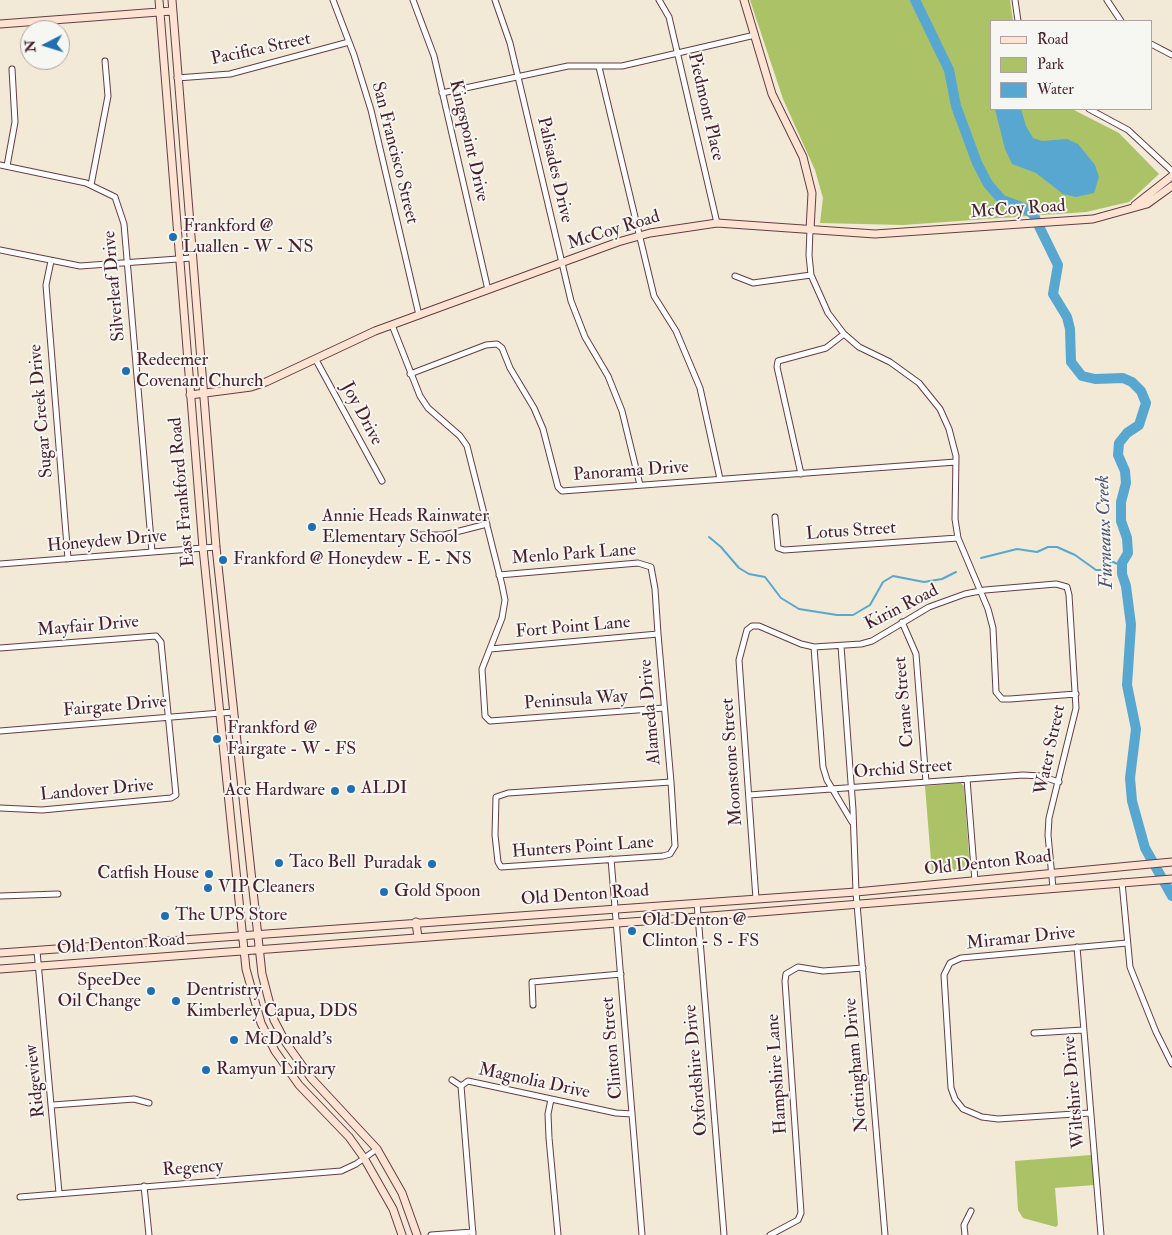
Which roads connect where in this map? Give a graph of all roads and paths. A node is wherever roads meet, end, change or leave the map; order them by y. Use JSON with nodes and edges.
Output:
{"nodes":[{"id":1,"x":159,"y":0,"type":"edge"},
{"id":2,"x":172,"y":0,"type":"edge"},
{"id":3,"x":333,"y":0,"type":"edge"},
{"id":4,"x":413,"y":0,"type":"edge"},
{"id":5,"x":495,"y":0,"type":"edge"},
{"id":6,"x":659,"y":0,"type":"edge"},
{"id":7,"x":744,"y":0,"type":"edge"},
{"id":8,"x":1016,"y":0,"type":"edge"},
{"id":9,"x":1107,"y":0,"type":"edge"},
{"id":10,"x":172,"y":11,"type":"junction"},
{"id":11,"x":160,"y":12,"type":"junction"},
{"id":12,"x":1018,"y":20,"type":"edge"},
{"id":13,"x":1120,"y":20,"type":"edge"},
{"id":14,"x":0,"y":24,"type":"edge"},
{"id":15,"x":755,"y":35,"type":"junction"},
{"id":16,"x":349,"y":42,"type":"junction"},
{"id":17,"x":1152,"y":45,"type":"edge"},
{"id":18,"x":678,"y":53,"type":"junction"},
{"id":19,"x":1172,"y":55,"type":"edge"},
{"id":20,"x":105,"y":61,"type":"dead end"},
{"id":21,"x":599,"y":67,"type":"junction"},
{"id":22,"x":12,"y":69,"type":"dead end"},
{"id":23,"x":177,"y":78,"type":"junction"},
{"id":24,"x":518,"y":78,"type":"junction"},
{"id":25,"x":442,"y":93,"type":"junction"},
{"id":26,"x":1091,"y":110,"type":"edge"},
{"id":27,"x":0,"y":164,"type":"edge"},
{"id":28,"x":7,"y":166,"type":"junction"},
{"id":29,"x":1172,"y":171,"type":"edge"},
{"id":30,"x":1172,"y":176,"type":"edge"},
{"id":31,"x":91,"y":185,"type":"junction"},
{"id":32,"x":1172,"y":186,"type":"edge"},
{"id":33,"x":1129,"y":210,"type":"junction"},
{"id":34,"x":718,"y":223,"type":"junction"},
{"id":35,"x":810,"y":230,"type":"junction"},
{"id":36,"x":638,"y":236,"type":"junction"},
{"id":37,"x":0,"y":250,"type":"edge"},
{"id":38,"x":192,"y":258,"type":"junction"},
{"id":39,"x":179,"y":259,"type":"junction"},
{"id":40,"x":51,"y":261,"type":"junction"},
{"id":41,"x":128,"y":262,"type":"junction"},
{"id":42,"x":562,"y":263,"type":"junction"},
{"id":43,"x":811,"y":275,"type":"junction"},
{"id":44,"x":735,"y":276,"type":"dead end"},
{"id":45,"x":488,"y":290,"type":"junction"},
{"id":46,"x":419,"y":315,"type":"junction"},
{"id":47,"x":392,"y":325,"type":"junction"},
{"id":48,"x":844,"y":334,"type":"junction"},
{"id":49,"x":316,"y":360,"type":"junction"},
{"id":50,"x":410,"y":374,"type":"junction"},
{"id":51,"x":203,"y":393,"type":"junction"},
{"id":52,"x":190,"y":395,"type":"junction"},
{"id":53,"x":956,"y":462,"type":"junction"},
{"id":54,"x":801,"y":474,"type":"junction"},
{"id":55,"x":720,"y":479,"type":"junction"},
{"id":56,"x":382,"y":481,"type":"dead end"},
{"id":57,"x":640,"y":485,"type":"junction"},
{"id":58,"x":775,"y":517,"type":"dead end"},
{"id":59,"x":487,"y":524,"type":"junction"},
{"id":60,"x":417,"y":536,"type":"dead end"},
{"id":61,"x":958,"y":538,"type":"junction"},
{"id":62,"x":216,"y":547,"type":"junction"},
{"id":63,"x":203,"y":548,"type":"junction"},
{"id":64,"x":152,"y":552,"type":"junction"},
{"id":65,"x":68,"y":559,"type":"junction"},
{"id":66,"x":0,"y":564,"type":"edge"},
{"id":67,"x":651,"y":567,"type":"joint"},
{"id":68,"x":499,"y":575,"type":"junction"},
{"id":69,"x":1066,"y":588,"type":"joint"},
{"id":70,"x":980,"y":590,"type":"junction"},
{"id":71,"x":902,"y":622,"type":"junction"},
{"id":72,"x":752,"y":626,"type":"joint"},
{"id":73,"x":658,"y":634,"type":"junction"},
{"id":74,"x":841,"y":646,"type":"junction"},
{"id":75,"x":814,"y":647,"type":"junction"},
{"id":76,"x":0,"y":648,"type":"edge"},
{"id":77,"x":490,"y":649,"type":"junction"},
{"id":78,"x":1076,"y":694,"type":"junction"},
{"id":79,"x":664,"y":708,"type":"junction"},
{"id":80,"x":233,"y":712,"type":"junction"},
{"id":81,"x":220,"y":713,"type":"junction"},
{"id":82,"x":169,"y":716,"type":"junction"},
{"id":83,"x":0,"y":731,"type":"edge"},
{"id":84,"x":968,"y":779,"type":"junction"},
{"id":85,"x":671,"y":782,"type":"junction"},
{"id":86,"x":926,"y":782,"type":"junction"},
{"id":87,"x":1059,"y":782,"type":"junction"},
{"id":88,"x":851,"y":787,"type":"junction"},
{"id":89,"x":832,"y":789,"type":"junction"},
{"id":90,"x":749,"y":795,"type":"junction"},
{"id":91,"x":0,"y":808,"type":"edge"},
{"id":92,"x":853,"y":825,"type":"junction"},
{"id":93,"x":246,"y":843,"type":"junction"},
{"id":94,"x":234,"y":844,"type":"junction"},
{"id":95,"x":670,"y":854,"type":"joint"},
{"id":96,"x":611,"y":860,"type":"junction"},
{"id":97,"x":1172,"y":862,"type":"edge"},
{"id":98,"x":1051,"y":872,"type":"junction"},
{"id":99,"x":1172,"y":878,"type":"edge"},
{"id":100,"x":975,"y":881,"type":"junction"},
{"id":101,"x":1122,"y":882,"type":"junction"},
{"id":102,"x":1053,"y":888,"type":"junction"},
{"id":103,"x":856,"y":892,"type":"junction"},
{"id":104,"x":58,"y":894,"type":"dead end"},
{"id":105,"x":0,"y":896,"type":"edge"},
{"id":106,"x":756,"y":899,"type":"junction"},
{"id":107,"x":697,"y":903,"type":"junction"},
{"id":108,"x":857,"y":905,"type":"junction"},
{"id":109,"x":615,"y":909,"type":"junction"},
{"id":110,"x":698,"y":917,"type":"junction"},
{"id":111,"x":416,"y":922,"type":"junction"},
{"id":112,"x":616,"y":923,"type":"junction"},
{"id":113,"x":257,"y":934,"type":"junction"},
{"id":114,"x":243,"y":936,"type":"junction"},
{"id":115,"x":418,"y":938,"type":"junction"},
{"id":116,"x":1127,"y":943,"type":"junction"},
{"id":117,"x":119,"y":946,"type":"junction"},
{"id":118,"x":1077,"y":947,"type":"junction"},
{"id":119,"x":258,"y":949,"type":"junction"},
{"id":120,"x":245,"y":950,"type":"junction"},
{"id":121,"x":37,"y":951,"type":"junction"},
{"id":122,"x":0,"y":953,"type":"edge"},
{"id":123,"x":120,"y":960,"type":"junction"},
{"id":124,"x":38,"y":966,"type":"junction"},
{"id":125,"x":0,"y":968,"type":"edge"},
{"id":126,"x":863,"y":968,"type":"junction"},
{"id":127,"x":621,"y":974,"type":"junction"},
{"id":128,"x":533,"y":1005,"type":"dead end"},
{"id":129,"x":1083,"y":1030,"type":"junction"},
{"id":130,"x":1034,"y":1033,"type":"dead end"},
{"id":131,"x":1172,"y":1064,"type":"edge"},
{"id":132,"x":452,"y":1080,"type":"dead end"},
{"id":133,"x":461,"y":1086,"type":"junction"},
{"id":134,"x":551,"y":1098,"type":"junction"},
{"id":135,"x":149,"y":1103,"type":"dead end"},
{"id":136,"x":53,"y":1105,"type":"junction"},
{"id":137,"x":632,"y":1114,"type":"junction"},
{"id":138,"x":1090,"y":1114,"type":"junction"},
{"id":139,"x":377,"y":1149,"type":"junction"},
{"id":140,"x":364,"y":1158,"type":"junction"},
{"id":141,"x":144,"y":1186,"type":"junction"},
{"id":142,"x":59,"y":1193,"type":"junction"},
{"id":143,"x":20,"y":1197,"type":"dead end"},
{"id":144,"x":971,"y":1211,"type":"dead end"},
{"id":145,"x":473,"y":1234,"type":"edge"},
{"id":146,"x":149,"y":1235,"type":"edge"},
{"id":147,"x":402,"y":1235,"type":"edge"},
{"id":148,"x":417,"y":1235,"type":"edge"},
{"id":149,"x":431,"y":1235,"type":"edge"},
{"id":150,"x":558,"y":1235,"type":"edge"},
{"id":151,"x":642,"y":1235,"type":"edge"},
{"id":152,"x":724,"y":1235,"type":"edge"},
{"id":153,"x":770,"y":1235,"type":"edge"},
{"id":154,"x":885,"y":1235,"type":"edge"},
{"id":155,"x":965,"y":1235,"type":"edge"},
{"id":156,"x":1101,"y":1235,"type":"edge"}],
"edges":[{"from":1,"to":11,"type":"main road","name":"East Frankford Road"},
{"from":2,"to":10,"type":"main road","name":"East Frankford Road"},
{"from":3,"to":16,"type":"street","name":"San Francisco Street"},
{"from":4,"to":25,"type":"street","name":"Kingspoint Drive"},
{"from":5,"to":24,"type":"street","name":"Palisades Drive"},
{"from":6,"to":18,"type":"street","name":"Piedmont Place"},
{"from":7,"to":15,"type":"main road"},
{"from":8,"to":12,"type":"street"},
{"from":9,"to":13,"type":"street"},
{"from":10,"to":11,"type":"main road"},
{"from":10,"to":23,"type":"main road","name":"East Frankford Road"},
{"from":11,"to":14,"type":"main road"},
{"from":11,"to":39,"type":"main road","name":"East Frankford Road"},
{"from":15,"to":18,"type":"street"},
{"from":15,"to":35,"type":"main road"},
{"from":16,"to":23,"type":"street","name":"Pacifica Street"},
{"from":16,"to":46,"type":"street","name":"San Francisco Street"},
{"from":17,"to":19,"type":"street"},
{"from":18,"to":21,"type":"street"},
{"from":18,"to":34,"type":"street","name":"Piedmont Place"},
{"from":20,"to":31,"type":"street"},
{"from":21,"to":24,"type":"street"},
{"from":21,"to":36,"type":"street"},
{"from":22,"to":28,"type":"street"},
{"from":23,"to":38,"type":"main road","name":"East Frankford Road"},
{"from":24,"to":25,"type":"street"},
{"from":24,"to":42,"type":"street","name":"Palisades Drive"},
{"from":25,"to":45,"type":"street","name":"Kingspoint Drive"},
{"from":26,"to":29,"type":"street"},
{"from":27,"to":28,"type":"street","name":"Silverleaf Drive"},
{"from":28,"to":31,"type":"street","name":"Silverleaf Drive"},
{"from":30,"to":33,"type":"main road","name":"McCoy Road"},
{"from":31,"to":41,"type":"street","name":"Silverleaf Drive"},
{"from":32,"to":33,"type":"main road","name":"McCoy Road"},
{"from":33,"to":35,"type":"main road","name":"McCoy Road"},
{"from":34,"to":35,"type":"main road","name":"McCoy Road"},
{"from":34,"to":36,"type":"main road","name":"McCoy Road"},
{"from":35,"to":43,"type":"street"},
{"from":36,"to":42,"type":"main road","name":"McCoy Road"},
{"from":36,"to":55,"type":"street"},
{"from":37,"to":40,"type":"street"},
{"from":38,"to":39,"type":"street"},
{"from":38,"to":51,"type":"main road","name":"East Frankford Road"},
{"from":39,"to":41,"type":"street"},
{"from":39,"to":52,"type":"main road","name":"East Frankford Road"},
{"from":40,"to":41,"type":"street"},
{"from":40,"to":65,"type":"street","name":"Sugar Creek Drive"},
{"from":41,"to":64,"type":"street","name":"Silverleaf Drive"},
{"from":42,"to":45,"type":"main road","name":"McCoy Road"},
{"from":42,"to":57,"type":"street","name":"Palisades Drive"},
{"from":43,"to":44,"type":"street"},
{"from":43,"to":48,"type":"street"},
{"from":45,"to":46,"type":"main road","name":"McCoy Road"},
{"from":46,"to":47,"type":"main road","name":"McCoy Road"},
{"from":47,"to":49,"type":"main road","name":"McCoy Road"},
{"from":47,"to":50,"type":"street"},
{"from":48,"to":53,"type":"street"},
{"from":48,"to":54,"type":"street"},
{"from":49,"to":51,"type":"main road","name":"McCoy Road"},
{"from":49,"to":56,"type":"street","name":"Joy Drive"},
{"from":50,"to":57,"type":"street","name":"Panorama Drive"},
{"from":50,"to":59,"type":"street"},
{"from":51,"to":52,"type":"main road","name":"McCoy Road"},
{"from":51,"to":62,"type":"main road","name":"East Frankford Road"},
{"from":52,"to":63,"type":"main road","name":"East Frankford Road"},
{"from":53,"to":54,"type":"street","name":"Panorama Drive"},
{"from":53,"to":61,"type":"street"},
{"from":54,"to":55,"type":"street","name":"Panorama Drive"},
{"from":55,"to":57,"type":"street","name":"Panorama Drive"},
{"from":58,"to":61,"type":"street","name":"Lotus Street"},
{"from":59,"to":60,"type":"street"},
{"from":59,"to":68,"type":"street"},
{"from":61,"to":70,"type":"street"},
{"from":62,"to":63,"type":"street","name":"Honeydew Drive"},
{"from":62,"to":80,"type":"main road","name":"East Frankford Road"},
{"from":63,"to":64,"type":"street","name":"Honeydew Drive"},
{"from":63,"to":81,"type":"main road","name":"East Frankford Road"},
{"from":64,"to":65,"type":"street","name":"Honeydew Drive"},
{"from":65,"to":66,"type":"street","name":"Honeydew Drive"},
{"from":67,"to":68,"type":"street","name":"Menlo Park Lane"},
{"from":67,"to":73,"type":"street","name":"Alameda Drive"},
{"from":68,"to":77,"type":"street"},
{"from":69,"to":70,"type":"street","name":"Kirin Road"},
{"from":69,"to":78,"type":"street","name":"Water Street"},
{"from":70,"to":71,"type":"street","name":"Kirin Road"},
{"from":70,"to":78,"type":"street"},
{"from":71,"to":74,"type":"street","name":"Kirin Road"},
{"from":71,"to":86,"type":"street","name":"Crane Street"},
{"from":72,"to":75,"type":"street","name":"Kirin Road"},
{"from":72,"to":90,"type":"street","name":"Moonstone Street"},
{"from":73,"to":77,"type":"street","name":"Fort Point Lane"},
{"from":73,"to":79,"type":"street","name":"Alameda Drive"},
{"from":74,"to":75,"type":"street","name":"Kirin Road"},
{"from":74,"to":88,"type":"street","name":"Nottingham Drive"},
{"from":75,"to":89,"type":"street"},
{"from":76,"to":82,"type":"street","name":"Mayfair Drive"},
{"from":77,"to":79,"type":"street","name":"Peninsula Way"},
{"from":78,"to":87,"type":"street","name":"Water Street"},
{"from":79,"to":85,"type":"street","name":"Alameda Drive"},
{"from":80,"to":81,"type":"street","name":"Fairgate Drive"},
{"from":80,"to":93,"type":"main road","name":"East Frankford Road"},
{"from":81,"to":82,"type":"street","name":"Fairgate Drive"},
{"from":81,"to":94,"type":"main road","name":"East Frankford Road"},
{"from":82,"to":83,"type":"street","name":"Fairgate Drive"},
{"from":82,"to":91,"type":"street","name":"Landover Drive"},
{"from":84,"to":86,"type":"street","name":"Orchid Street"},
{"from":84,"to":87,"type":"street","name":"Orchid Street"},
{"from":84,"to":100,"type":"street"},
{"from":85,"to":95,"type":"street","name":"Alameda Drive"},
{"from":85,"to":96,"type":"street","name":"Hunters Point Lane"},
{"from":86,"to":88,"type":"street","name":"Orchid Street"},
{"from":87,"to":98,"type":"street","name":"Water Street"},
{"from":88,"to":89,"type":"street","name":"Orchid Street"},
{"from":88,"to":92,"type":"street","name":"Nottingham Drive"},
{"from":89,"to":90,"type":"street","name":"Orchid Street"},
{"from":89,"to":92,"type":"street"},
{"from":90,"to":106,"type":"street","name":"Moonstone Street"},
{"from":92,"to":103,"type":"street","name":"Nottingham Drive"},
{"from":93,"to":94,"type":"main road"},
{"from":93,"to":113,"type":"main road","name":"East Frankford Road"},
{"from":94,"to":114,"type":"main road","name":"East Frankford Road"},
{"from":95,"to":96,"type":"street","name":"Hunters Point Lane"},
{"from":96,"to":109,"type":"street","name":"Clinton Street"},
{"from":97,"to":98,"type":"main road","name":"Old Denton Road"},
{"from":98,"to":100,"type":"main road","name":"Old Denton Road"},
{"from":98,"to":102,"type":"street","name":"Water Street"},
{"from":99,"to":101,"type":"main road","name":"Old Denton Road"},
{"from":100,"to":103,"type":"main road","name":"Old Denton Road"},
{"from":101,"to":102,"type":"main road","name":"Old Denton Road"},
{"from":101,"to":116,"type":"street"},
{"from":102,"to":108,"type":"main road","name":"Old Denton Road"},
{"from":103,"to":106,"type":"main road","name":"Old Denton Road"},
{"from":103,"to":108,"type":"street","name":"Nottingham Drive"},
{"from":104,"to":105,"type":"street"},
{"from":106,"to":107,"type":"main road","name":"Old Denton Road"},
{"from":107,"to":109,"type":"main road","name":"Old Denton Road"},
{"from":107,"to":110,"type":"street","name":"Oxfordshire Drive"},
{"from":108,"to":110,"type":"main road","name":"Old Denton Road"},
{"from":108,"to":126,"type":"street","name":"Nottingham Drive"},
{"from":109,"to":111,"type":"main road","name":"Old Denton Road"},
{"from":109,"to":112,"type":"street","name":"Clinton Street"},
{"from":110,"to":112,"type":"main road","name":"Old Denton Road"},
{"from":110,"to":152,"type":"street","name":"Oxfordshire Drive"},
{"from":111,"to":113,"type":"main road","name":"Old Denton Road"},
{"from":111,"to":115,"type":"main road"},
{"from":112,"to":115,"type":"main road","name":"Old Denton Road"},
{"from":112,"to":127,"type":"street","name":"Clinton Street"},
{"from":113,"to":114,"type":"main road","name":"Old Denton Road"},
{"from":113,"to":119,"type":"main road","name":"East Frankford Road"},
{"from":114,"to":117,"type":"main road","name":"Old Denton Road"},
{"from":114,"to":120,"type":"main road","name":"East Frankford Road"},
{"from":115,"to":119,"type":"main road","name":"Old Denton Road"},
{"from":116,"to":118,"type":"street","name":"Miramar Drive"},
{"from":116,"to":131,"type":"street"},
{"from":117,"to":121,"type":"main road","name":"Old Denton Road"},
{"from":117,"to":123,"type":"main road"},
{"from":118,"to":129,"type":"street","name":"Wiltshire Drive"},
{"from":118,"to":138,"type":"street","name":"Miramar Drive"},
{"from":119,"to":120,"type":"main road","name":"Old Denton Road"},
{"from":119,"to":139,"type":"main road","name":"East Frankford Road"},
{"from":120,"to":123,"type":"main road","name":"Old Denton Road"},
{"from":120,"to":140,"type":"main road","name":"East Frankford Road"},
{"from":121,"to":122,"type":"main road","name":"Old Denton Road"},
{"from":121,"to":124,"type":"street","name":"Ridgeview"},
{"from":123,"to":124,"type":"main road","name":"Old Denton Road"},
{"from":124,"to":125,"type":"main road","name":"Old Denton Road"},
{"from":124,"to":136,"type":"street","name":"Ridgeview"},
{"from":126,"to":153,"type":"street","name":"Hampshire Lane"},
{"from":126,"to":154,"type":"street","name":"Nottingham Drive"},
{"from":127,"to":128,"type":"street"},
{"from":127,"to":137,"type":"street","name":"Clinton Street"},
{"from":129,"to":130,"type":"street"},
{"from":129,"to":138,"type":"street","name":"Wiltshire Drive"},
{"from":132,"to":133,"type":"street","name":"Magnolia Drive"},
{"from":133,"to":134,"type":"street","name":"Magnolia Drive"},
{"from":133,"to":145,"type":"street","name":"Magnolia Drive"},
{"from":134,"to":137,"type":"street","name":"Magnolia Drive"},
{"from":134,"to":150,"type":"street"},
{"from":135,"to":136,"type":"street"},
{"from":136,"to":142,"type":"street","name":"Ridgeview"},
{"from":137,"to":151,"type":"street","name":"Clinton Street"},
{"from":138,"to":156,"type":"street","name":"Wiltshire Drive"},
{"from":139,"to":140,"type":"street","name":"Regency"},
{"from":139,"to":148,"type":"main road","name":"East Frankford Road"},
{"from":140,"to":141,"type":"street","name":"Regency"},
{"from":140,"to":147,"type":"main road","name":"East Frankford Road"},
{"from":141,"to":142,"type":"street","name":"Regency"},
{"from":141,"to":146,"type":"street"},
{"from":142,"to":143,"type":"street","name":"Regency"},
{"from":144,"to":155,"type":"street"},
{"from":145,"to":149,"type":"street"}]}
